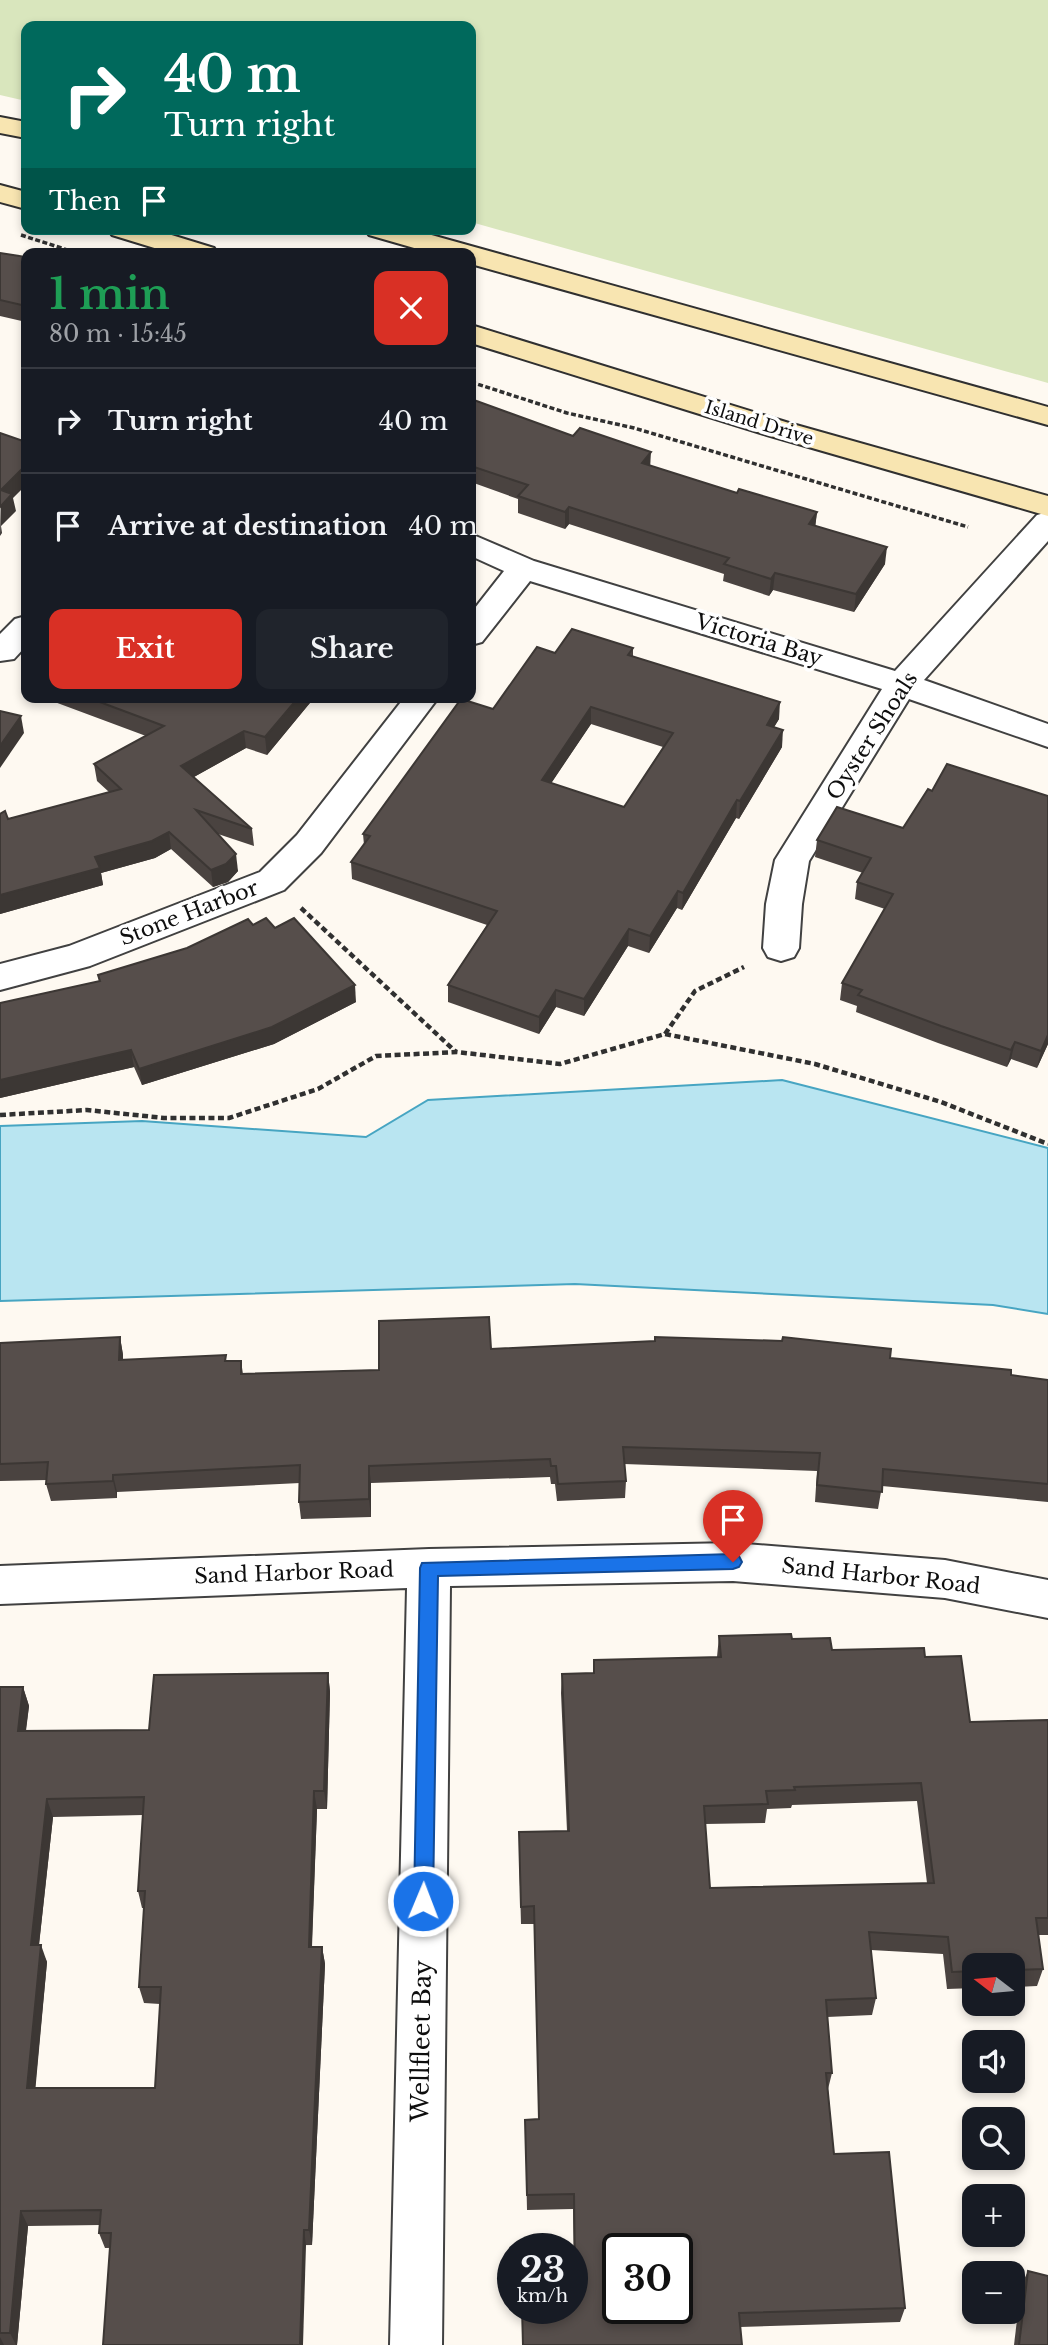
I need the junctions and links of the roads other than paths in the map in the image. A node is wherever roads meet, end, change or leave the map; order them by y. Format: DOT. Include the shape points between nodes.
graph roads {
  1 [pos="0,125"];
  2 [pos="21,129"];
  3 [pos="0,193"];
  4 [pos="21,199"];
  5 [pos="142,235"];
  6 [pos="400,235"];
  7 [pos="184,248"];
  8 [pos="447,248"];
  9 [pos="476,256"];
  10 [pos="476,336"];
  11 [pos="1048,416"];
  12 [pos="1048,506"];
  13 [pos="1048,522"];
  14 [pos="476,546"];
  15 [pos="523,568"];
  16 [pos="476,629"];
  17 [pos="21,632"];
  18 [pos="4,651"];
  19 [pos="902,684"];
  20 [pos="418,703"];
  21 [pos="1048,736"];
  22 [pos="781,948"];
  23 [pos="0,977"];
  24 [pos="429,1568"];
  25 [pos="0,1585"];
  26 [pos="1048,1599"];
  27 [pos="416,2345"];
  1 -- 2 [label="main road"];
  3 -- 4 [label="main road"];
  5 -- 7 [label="main road"];
  6 -- 8 [label="main road"];
  9 -- 11 [label="main road"];
  10 -- 12 [label="main road, Island Drive"];
  13 -- 19 [label="street, Oyster Shoals"];
  14 -- 15 [label="street, Victoria Bay"];
  15 -- 16 [label="street"];
  15 -- 19 [label="street, Victoria Bay"];
  17 -- 18 [label="street"];
  19 -- 21 [label="street, Victoria Bay"];
  19 -- 22 [label="street, Oyster Shoals" via="792,860"];
  20 -- 23 [label="street, Stone Harbor" via="309,844 272,881 76,957"];
  24 -- 25 [label="street, Sand Harbor Road"];
  24 -- 26 [label="street, Sand Harbor Road" via="733,1562 945,1579"];
  24 -- 27 [label="street, Wellfleet Bay"];
}
